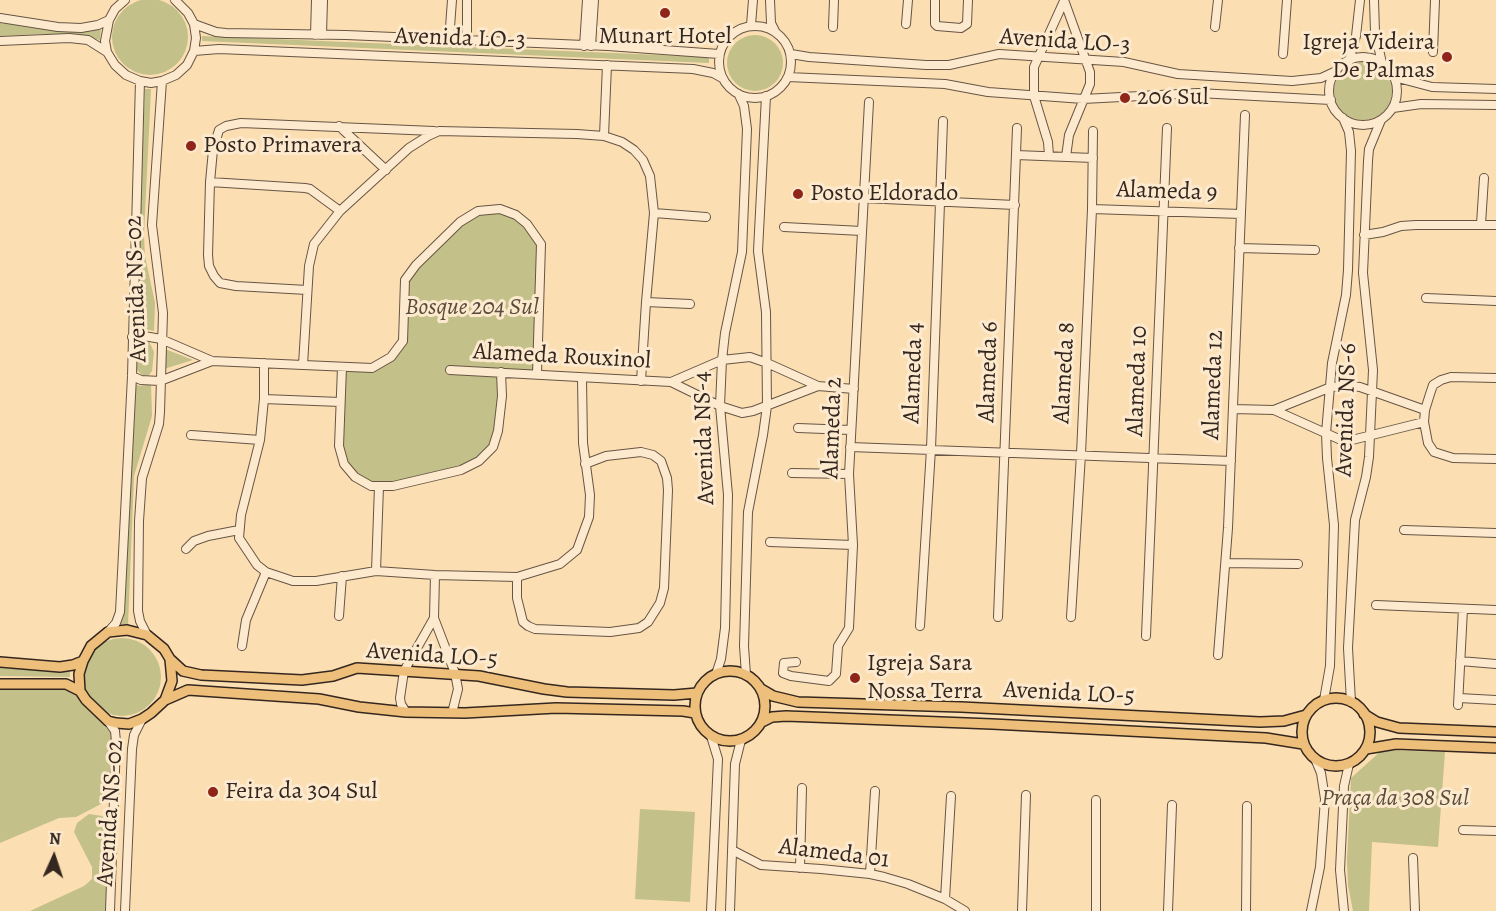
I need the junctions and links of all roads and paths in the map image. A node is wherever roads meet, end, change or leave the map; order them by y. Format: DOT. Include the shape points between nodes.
graph roads {
  1 [pos="125,0"];
  2 [pos="175,0"];
  3 [pos="316,0"];
  4 [pos="324,0"];
  5 [pos="452,0"];
  6 [pos="467,0"];
  7 [pos="587,0"];
  8 [pos="594,0"];
  9 [pos="753,0"];
  10 [pos="770,0"];
  11 [pos="834,0"];
  12 [pos="908,0"];
  13 [pos="935,0"];
  14 [pos="968,0"];
  15 [pos="1218,0"];
  16 [pos="1287,0"];
  17 [pos="1360,0"];
  18 [pos="1374,0"];
  19 [pos="1435,0"];
  20 [pos="1064,1"];
  21 [pos="0,18"];
  22 [pos="109,20"];
  23 [pos="194,24"];
  24 [pos="906,24"];
  25 [pos="751,26"];
  26 [pos="833,27"];
  27 [pos="1215,27"];
  28 [pos="775,31"];
  29 [pos="319,35"];
  30 [pos="0,40"];
  31 [pos="449,41"];
  32 [pos="467,41"];
  33 [pos="588,46"];
  34 [pos="194,51"];
  35 [pos="107,52"];
  36 [pos="1433,52"];
  37 [pos="719,54"];
  38 [pos="791,54"];
  39 [pos="1283,54"];
  40 [pos="1038,56"];
  41 [pos="1086,59"];
  42 [pos="1349,61"];
  43 [pos="1382,63"];
  44 [pos="607,65"];
  45 [pos="1336,71"];
  46 [pos="788,77"];
  47 [pos="1394,77"];
  48 [pos="722,78"];
  49 [pos="140,81"];
  50 [pos="162,81"];
  51 [pos="1496,89"];
  52 [pos="739,95"];
  53 [pos="766,96"];
  54 [pos="1034,96"];
  55 [pos="1083,99"];
  56 [pos="1330,100"];
  57 [pos="868,102"];
  58 [pos="1496,105"];
  59 [pos="1393,108"];
  60 [pos="1245,116"];
  61 [pos="1343,118"];
  62 [pos="1381,120"];
  63 [pos="943,121"];
  64 [pos="339,126"];
  65 [pos="1017,128"];
  66 [pos="1167,128"];
  67 [pos="439,131"];
  68 [pos="1094,131"];
  69 [pos="604,136"];
  70 [pos="1016,155"];
  71 [pos="1049,156"];
  72 [pos="1065,157"];
  73 [pos="1093,158"];
  74 [pos="386,170"];
  75 [pos="1484,178"];
  76 [pos="210,182"];
  77 [pos="863,198"];
  78 [pos="940,200"];
  79 [pos="1015,205"];
  80 [pos="1092,209"];
  81 [pos="340,211"];
  82 [pos="1164,211"];
  83 [pos="654,213"];
  84 [pos="1241,214"];
  85 [pos="706,217"];
  86 [pos="1481,224"];
  87 [pos="1496,225"];
  88 [pos="784,227"];
  89 [pos="862,231"];
  90 [pos="1364,236"];
  91 [pos="1239,248"];
  92 [pos="1315,250"];
  93 [pos="307,290"];
  94 [pos="1426,298"];
  95 [pos="646,302"];
  96 [pos="1496,302"];
  97 [pos="690,304"];
  98 [pos="132,337"];
  99 [pos="162,339"];
  100 [pos="722,360"];
  101 [pos="212,361"];
  102 [pos="264,363"];
  103 [pos="767,363"];
  104 [pos="303,365"];
  105 [pos="342,367"];
  106 [pos="450,370"];
  107 [pos="501,372"];
  108 [pos="537,374"];
  109 [pos="132,376"];
  110 [pos="1496,378"];
  111 [pos="582,379"];
  112 [pos="160,381"];
  113 [pos="641,381"];
  114 [pos="671,382"];
  115 [pos="818,386"];
  116 [pos="1331,387"];
  117 [pos="854,389"];
  118 [pos="1372,391"];
  119 [pos="264,399"];
  120 [pos="340,402"];
  121 [pos="720,406"];
  122 [pos="766,406"];
  123 [pos="1233,409"];
  124 [pos="1274,410"];
  125 [pos="1425,411"];
  126 [pos="1424,422"];
  127 [pos="798,428"];
  128 [pos="851,430"];
  129 [pos="1326,433"];
  130 [pos="191,435"];
  131 [pos="1370,435"];
  132 [pos="260,440"];
  133 [pos="850,447"];
  134 [pos="931,449"];
  135 [pos="1006,452"];
  136 [pos="1081,454"];
  137 [pos="1154,458"];
  138 [pos="1496,459"];
  139 [pos="1231,461"];
  140 [pos="585,464"];
  141 [pos="792,473"];
  142 [pos="849,474"];
  143 [pos="379,486"];
  144 [pos="239,530"];
  145 [pos="1404,530"];
  146 [pos="1496,533"];
  147 [pos="770,542"];
  148 [pos="853,545"];
  149 [pos="186,549"];
  150 [pos="1226,563"];
  151 [pos="1298,564"];
  152 [pos="376,571"];
  153 [pos="266,573"];
  154 [pos="435,575"];
  155 [pos="342,576"];
  156 [pos="517,577"];
  157 [pos="1376,605"];
  158 [pos="1463,609"];
  159 [pos="1496,610"];
  160 [pos="339,616"];
  161 [pos="998,617"];
  162 [pos="1071,617"];
  163 [pos="434,618"];
  164 [pos="920,626"];
  165 [pos="108,632"];
  166 [pos="147,634"];
  167 [pos="1146,636"];
  168 [pos="242,646"];
  169 [pos="1218,655"];
  170 [pos="170,659"];
  171 [pos="83,661"];
  172 [pos="0,662"];
  173 [pos="796,662"];
  174 [pos="1460,662"];
  175 [pos="1496,664"];
  176 [pos="404,671"];
  177 [pos="455,673"];
  178 [pos="716,674"];
  179 [pos="746,675"];
  180 [pos="0,684"];
  181 [pos="761,689"];
  182 [pos="80,691"];
  183 [pos="697,693"];
  184 [pos="165,700"];
  185 [pos="1324,700"];
  186 [pos="1496,700"];
  187 [pos="1351,702"];
  188 [pos="406,712"];
  189 [pos="452,713"];
  190 [pos="695,713"];
  191 [pos="1364,714"];
  192 [pos="1306,715"];
  193 [pos="142,719"];
  194 [pos="108,721"];
  195 [pos="762,722"];
  196 [pos="1496,732"];
  197 [pos="711,736"];
  198 [pos="741,740"];
  199 [pos="1303,744"];
  200 [pos="1496,748"];
  201 [pos="1366,749"];
  202 [pos="1316,760"];
  203 [pos="1349,764"];
  204 [pos="802,788"];
  205 [pos="875,791"];
  206 [pos="1026,795"];
  207 [pos="951,796"];
  208 [pos="1096,800"];
  209 [pos="1172,805"];
  210 [pos="1247,806"];
  211 [pos="1463,830"];
  212 [pos="1496,831"];
  213 [pos="732,850"];
  214 [pos="1413,858"];
  215 [pos="800,868"];
  216 [pos="870,874"];
  217 [pos="945,899"];
  218 [pos="110,911"];
  219 [pos="125,911"];
  220 [pos="711,911"];
  221 [pos="730,911"];
  222 [pos="965,911"];
  223 [pos="1022,911"];
  224 [pos="1095,911"];
  225 [pos="1168,911"];
  226 [pos="1246,911"];
  227 [pos="1311,911"];
  228 [pos="1344,911"];
  229 [pos="1415,911"];
  1 -- 22 [label="street"];
  2 -- 23 [label="street"];
  3 -- 29 [label="street"];
  4 -- 29 [label="street"];
  5 -- 31 [label="street"];
  6 -- 32 [label="street"];
  7 -- 33 [label="street"];
  8 -- 33 [label="street"];
  9 -- 25 [label="street"];
  10 -- 28 [label="street"];
  11 -- 26 [label="street"];
  12 -- 24 [label="street"];
  13 -- 14 [label="street" via="935,24 961,28 968,24"];
  15 -- 27 [label="street"];
  16 -- 39 [label="street"];
  17 -- 42 [label="street"];
  18 -- 43 [label="street" via="1375,32"];
  19 -- 36 [label="street"];
  20 -- 40 [label="street"];
  20 -- 41 [label="street"];
  21 -- 22 [label="street" via="81,28"];
  22 -- 35 [label="street"];
  23 -- 29 [label="street, Avenida LO-3" via="226,33"];
  23 -- 34 [label="street"];
  25 -- 28 [label="street"];
  25 -- 37 [label="street" via="729,35"];
  28 -- 38 [label="street"];
  29 -- 31 [label="street, Avenida LO-3"];
  30 -- 35 [label="street" via="88,40"];
  31 -- 32 [label="street, Avenida LO-3"];
  32 -- 33 [label="street, Avenida LO-3"];
  33 -- 37 [label="street, Avenida LO-3"];
  34 -- 44 [label="street, Avenida LO-3"];
  34 -- 50 [label="street" via="176,75"];
  35 -- 49 [label="street" via="126,75"];
  37 -- 48 [label="street"];
  38 -- 40 [label="street, Avenida LO-3" via="926,65 949,65 999,54"];
  38 -- 46 [label="street"];
  40 -- 41 [label="street, Avenida LO-3"];
  40 -- 54 [label="street"];
  41 -- 45 [label="street, Avenida LO-3" via="1124,62 1178,74 1292,81 1321,78"];
  41 -- 55 [label="street" via="1090,84"];
  42 -- 43 [label="street" via="1371,58"];
  42 -- 45 [label="street"];
  43 -- 47 [label="street"];
  44 -- 48 [label="street, Avenida LO-3" via="693,69"];
  44 -- 69 [label="street"];
  45 -- 56 [label="street" via="1331,80"];
  46 -- 53 [label="street"];
  46 -- 54 [label="street" via="945,84"];
  47 -- 51 [label="street" via="1432,87"];
  47 -- 59 [label="street" via="1397,92"];
  48 -- 52 [label="street"];
  49 -- 50 [label="street"];
  49 -- 98 [label="street, Avenida NS-02"];
  50 -- 99 [label="street, Avenida NS-02" via="152,225 163,313"];
  52 -- 53 [label="street"];
  52 -- 100 [label="street, Avenida NS-4" via="747,129 742,252"];
  53 -- 103 [label="street, Avenida NS-4" via="758,251 766,312"];
  54 -- 55 [label="street"];
  54 -- 71 [label="street"];
  55 -- 56 [label="street" via="1198,93"];
  55 -- 72 [label="street"];
  56 -- 61 [label="street"];
  57 -- 77 [label="street, Alameda 2"];
  58 -- 59 [label="street" via="1421,104"];
  59 -- 62 [label="street"];
  60 -- 84 [label="street, Alameda 12"];
  61 -- 62 [label="street" via="1368,125"];
  61 -- 116 [label="street, Avenida NS-6" via="1352,151 1348,270"];
  62 -- 90 [label="street, Avenida NS-6" via="1369,148"];
  63 -- 78 [label="street, Alameda 4"];
  64 -- 67 [label="street"];
  64 -- 74 [label="street"];
  64 -- 76 [label="street" via="226,126 219,130"];
  65 -- 70 [label="street, Alameda 6"];
  66 -- 82 [label="street, Alameda 10"];
  67 -- 69 [label="street"];
  67 -- 74 [label="street" via="409,148"];
  68 -- 73 [label="street, Alameda 8"];
  69 -- 83 [label="street" via="622,142 643,160 653,190"];
  70 -- 71 [label="street"];
  70 -- 79 [label="street, Alameda 6"];
  71 -- 72 [label="street"];
  72 -- 73 [label="street"];
  73 -- 80 [label="street, Alameda 8"];
  74 -- 81 [label="street"];
  75 -- 86 [label="street"];
  76 -- 81 [label="street" via="305,188"];
  76 -- 93 [label="street" via="209,266 220,283"];
  77 -- 78 [label="street"];
  77 -- 89 [label="street, Alameda 2"];
  78 -- 79 [label="street"];
  78 -- 134 [label="street, Alameda 4"];
  79 -- 135 [label="street, Alameda 6"];
  80 -- 82 [label="street, Alameda 9"];
  80 -- 136 [label="street, Alameda 8"];
  81 -- 93 [label="street" via="314,244"];
  82 -- 84 [label="street, Alameda 9"];
  82 -- 137 [label="street, Alameda 10"];
  83 -- 85 [label="street"];
  83 -- 95 [label="street"];
  84 -- 91 [label="street, Alameda 12"];
  86 -- 87 [label="street"];
  86 -- 90 [label="street" via="1408,225"];
  88 -- 89 [label="street"];
  89 -- 117 [label="street, Alameda 2"];
  90 -- 118 [label="street, Avenida NS-6"];
  91 -- 92 [label="street"];
  91 -- 123 [label="street, Alameda 12"];
  93 -- 104 [label="street"];
  94 -- 96 [label="street"];
  95 -- 97 [label="street"];
  95 -- 113 [label="street"];
  98 -- 99 [label="street"];
  98 -- 109 [label="street, Avenida NS-02"];
  99 -- 101 [label="street"];
  99 -- 112 [label="street, Avenida NS-02"];
  100 -- 103 [label="street" via="750,357"];
  100 -- 114 [label="street"];
  100 -- 121 [label="street, Avenida NS-4"];
  101 -- 102 [label="street"];
  101 -- 112 [label="street"];
  102 -- 104 [label="street"];
  102 -- 119 [label="street"];
  103 -- 115 [label="street"];
  103 -- 122 [label="street, Avenida NS-4"];
  104 -- 105 [label="street"];
  105 -- 108 [label="street" via="372,368 391,357 403,341 405,280 416,265 460,222 478,211 500,209 516,214 528,224 541,244"];
  105 -- 120 [label="street"];
  106 -- 107 [label="street, Alameda Rouxinol"];
  107 -- 108 [label="street, Alameda Rouxinol"];
  107 -- 143 [label="street" via="498,431 493,447 479,461 460,470"];
  108 -- 111 [label="street, Alameda Rouxinol"];
  109 -- 112 [label="street"];
  109 -- 165 [label="street, Avenida NS-02" via="120,612"];
  110 -- 125 [label="street" via="1441,380 1433,385"];
  111 -- 113 [label="street, Alameda Rouxinol"];
  111 -- 140 [label="street"];
  112 -- 166 [label="street, Avenida NS-02" via="159,424 142,478 139,521 138,611"];
  113 -- 114 [label="street, Alameda Rouxinol"];
  114 -- 121 [label="street"];
  115 -- 117 [label="street"];
  115 -- 122 [label="street"];
  116 -- 118 [label="street"];
  116 -- 124 [label="street"];
  116 -- 129 [label="street, Avenida NS-6"];
  117 -- 128 [label="street, Alameda 2"];
  118 -- 125 [label="street"];
  118 -- 131 [label="street, Avenida NS-6"];
  119 -- 120 [label="street"];
  119 -- 132 [label="street"];
  120 -- 143 [label="street" via="339,446 344,464 355,477"];
  121 -- 122 [label="street" via="742,413"];
  121 -- 178 [label="street, Avenida NS-4" via="728,513 724,637"];
  122 -- 179 [label="street, Avenida NS-4" via="748,513"];
  123 -- 124 [label="street"];
  123 -- 139 [label="street, Alameda 12"];
  124 -- 129 [label="street"];
  125 -- 126 [label="street"];
  126 -- 131 [label="street"];
  126 -- 138 [label="street" via="1434,452 1453,458"];
  127 -- 128 [label="street"];
  128 -- 133 [label="street, Alameda 2"];
  129 -- 131 [label="street" via="1348,441"];
  129 -- 185 [label="street, Avenida NS-6" via="1334,525 1330,666"];
  130 -- 132 [label="street"];
  131 -- 187 [label="street, Avenida NS-6" via="1366,477 1355,520 1348,648"];
  132 -- 144 [label="street"];
  133 -- 134 [label="street"];
  133 -- 142 [label="street, Alameda 2"];
  134 -- 135 [label="street"];
  134 -- 164 [label="street, Alameda 4"];
  135 -- 136 [label="street"];
  135 -- 161 [label="street, Alameda 6"];
  136 -- 137 [label="street"];
  136 -- 162 [label="street, Alameda 8"];
  137 -- 139 [label="street"];
  137 -- 167 [label="street, Alameda 10"];
  139 -- 150 [label="street, Alameda 12"];
  140 -- 156 [label="street" via="589,517 576,550 560,564"];
  140 -- 156 [label="street" via="606,456 641,452 661,461 668,490 660,603 648,622 639,628 610,632 535,629 523,622"];
  141 -- 142 [label="street"];
  142 -- 148 [label="street, Alameda 2"];
  143 -- 152 [label="street"];
  144 -- 149 [label="street" via="194,541"];
  144 -- 153 [label="street" via="239,538"];
  145 -- 146 [label="street"];
  147 -- 148 [label="street"];
  148 -- 173 [label="street, Alameda 2" via="849,628 838,646 836,674 829,681 783,673 784,663"];
  150 -- 151 [label="street"];
  150 -- 169 [label="street, Alameda 12"];
  152 -- 154 [label="street"];
  152 -- 155 [label="street"];
  153 -- 155 [label="street" via="292,581"];
  153 -- 168 [label="street" via="246,620"];
  154 -- 156 [label="street"];
  154 -- 163 [label="street"];
  155 -- 160 [label="street"];
  157 -- 158 [label="street"];
  158 -- 159 [label="street"];
  158 -- 174 [label="street"];
  163 -- 176 [label="street"];
  163 -- 177 [label="street"];
  165 -- 166 [label="main road"];
  165 -- 171 [label="main road" via="91,646"];
  166 -- 170 [label="main road"];
  170 -- 176 [label="main road, Avenida LO-5" via="183,671 201,675 302,680 357,669"];
  170 -- 184 [label="main road" via="172,681"];
  171 -- 172 [label="main road" via="60,667"];
  171 -- 182 [label="main road"];
  174 -- 175 [label="street"];
  174 -- 186 [label="street" via="1459,701"];
  176 -- 177 [label="main road, Avenida LO-5"];
  176 -- 188 [label="street" via="400,698"];
  177 -- 183 [label="main road, Avenida LO-5" via="567,692"];
  177 -- 189 [label="street" via="458,689"];
  178 -- 179 [label="main road" via="731,671"];
  178 -- 183 [label="main road"];
  179 -- 181 [label="main road"];
  180 -- 182 [label="main road" via="66,684"];
  181 -- 192 [label="main road, Avenida LO-5" via="798,702 1260,722"];
  181 -- 195 [label="main road" via="765,700"];
  182 -- 194 [label="main road"];
  183 -- 190 [label="main road"];
  184 -- 188 [label="main road, Avenida LO-5" via="182,691 195,691 319,699"];
  184 -- 193 [label="main road"];
  185 -- 187 [label="main road"];
  185 -- 192 [label="main road"];
  187 -- 191 [label="main road"];
  188 -- 189 [label="main road, Avenida LO-5"];
  189 -- 190 [label="main road, Avenida LO-5" via="556,708"];
  190 -- 197 [label="main road"];
  191 -- 196 [label="main road" via="1399,728"];
  191 -- 201 [label="main road" via="1370,737"];
  192 -- 199 [label="main road" via="1302,724"];
  193 -- 194 [label="main road" via="129,724"];
  193 -- 219 [label="street, Avenida NS-02" via="132,749"];
  194 -- 218 [label="street, Avenida NS-02" via="116,742"];
  195 -- 198 [label="main road"];
  195 -- 199 [label="main road, Avenida LO-5" via="786,716 992,724 1266,738"];
  197 -- 198 [label="main road"];
  197 -- 220 [label="street" via="718,759"];
  198 -- 213 [label="street" via="735,765"];
  199 -- 202 [label="main road"];
  200 -- 201 [label="main road" via="1396,744"];
  201 -- 203 [label="main road"];
  202 -- 203 [label="main road" via="1326,765"];
  202 -- 227 [label="street" via="1325,799 1320,867"];
  203 -- 228 [label="street" via="1344,786 1340,870"];
  204 -- 215 [label="street"];
  205 -- 216 [label="street"];
  206 -- 223 [label="street"];
  207 -- 217 [label="street"];
  208 -- 224 [label="street"];
  209 -- 225 [label="street"];
  210 -- 226 [label="street"];
  211 -- 212 [label="street"];
  213 -- 215 [label="street, Alameda 01" via="761,865"];
  213 -- 221 [label="street"];
  214 -- 229 [label="street"];
  215 -- 216 [label="street, Alameda 01"];
  216 -- 217 [label="street, Alameda 01"];
  217 -- 222 [label="street, Alameda 01"];
}
